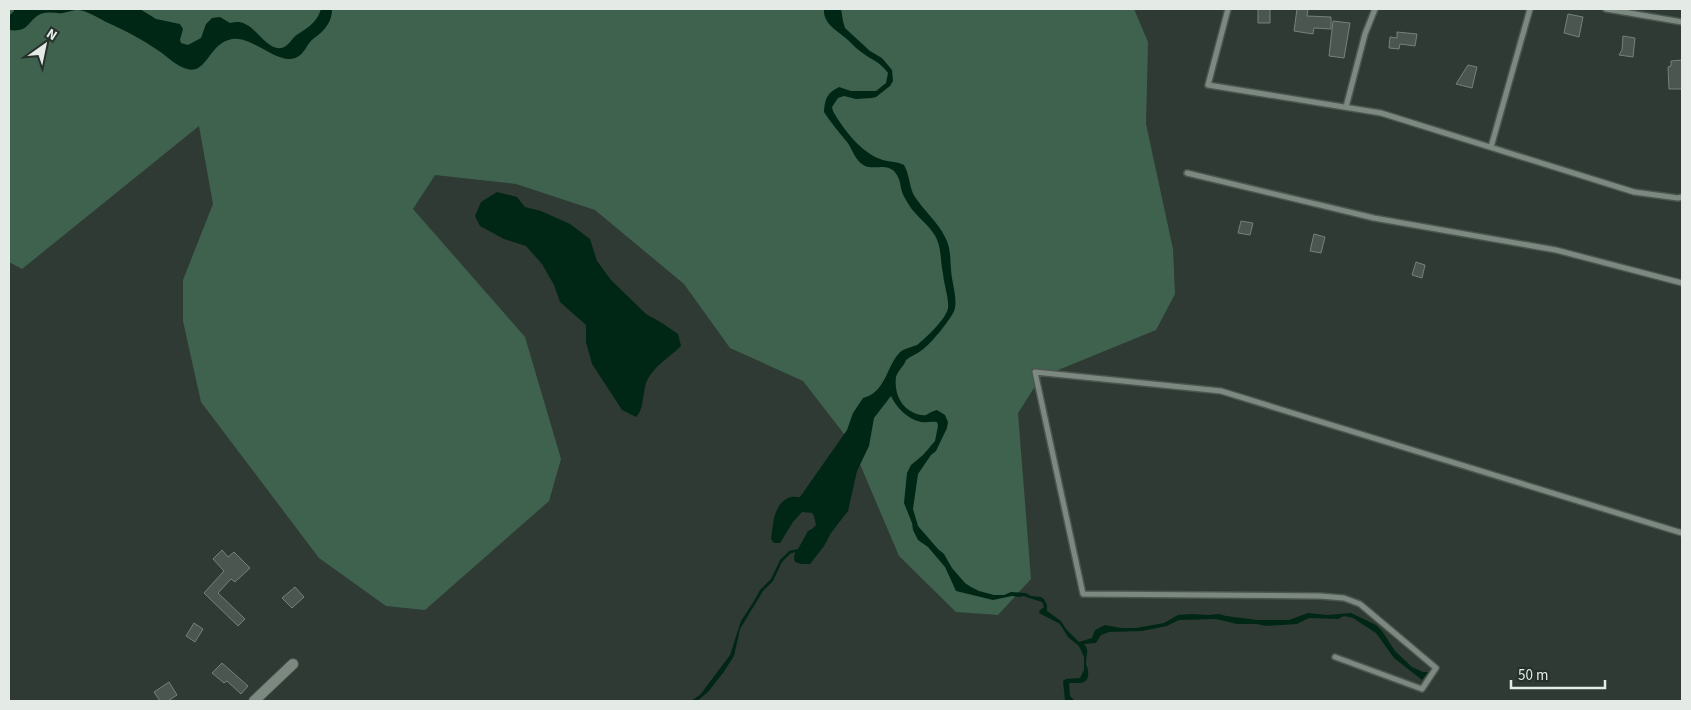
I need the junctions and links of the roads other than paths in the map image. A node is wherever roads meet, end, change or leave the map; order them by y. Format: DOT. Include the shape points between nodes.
graph roads {
  1 [pos="1228,9"];
  2 [pos="1375,9"];
  3 [pos="1530,9"];
  4 [pos="1606,9"];
  5 [pos="1682,22"];
  6 [pos="1346,107"];
  7 [pos="1491,147"];
  8 [pos="1187,173"];
  9 [pos="1682,197"];
  10 [pos="1682,283"];
  11 [pos="1682,533"];
  12 [pos="1335,657"];
  13 [pos="293,664"];
  14 [pos="254,701"];
  1 -- 6 [label="lane" via="1208,85"];
  2 -- 6 [label="lane"];
  3 -- 7 [label="lane"];
  4 -- 5 [label="lane"];
  6 -- 7 [label="lane" via="1381,113"];
  7 -- 9 [label="lane" via="1634,192"];
  8 -- 10 [label="lane" via="1374,218 1556,250"];
  11 -- 12 [label="lane" via="1221,391 1035,372 1083,594 1344,598 1360,604 1436,668 1422,690"];
  13 -- 14 [label="street"];
}
